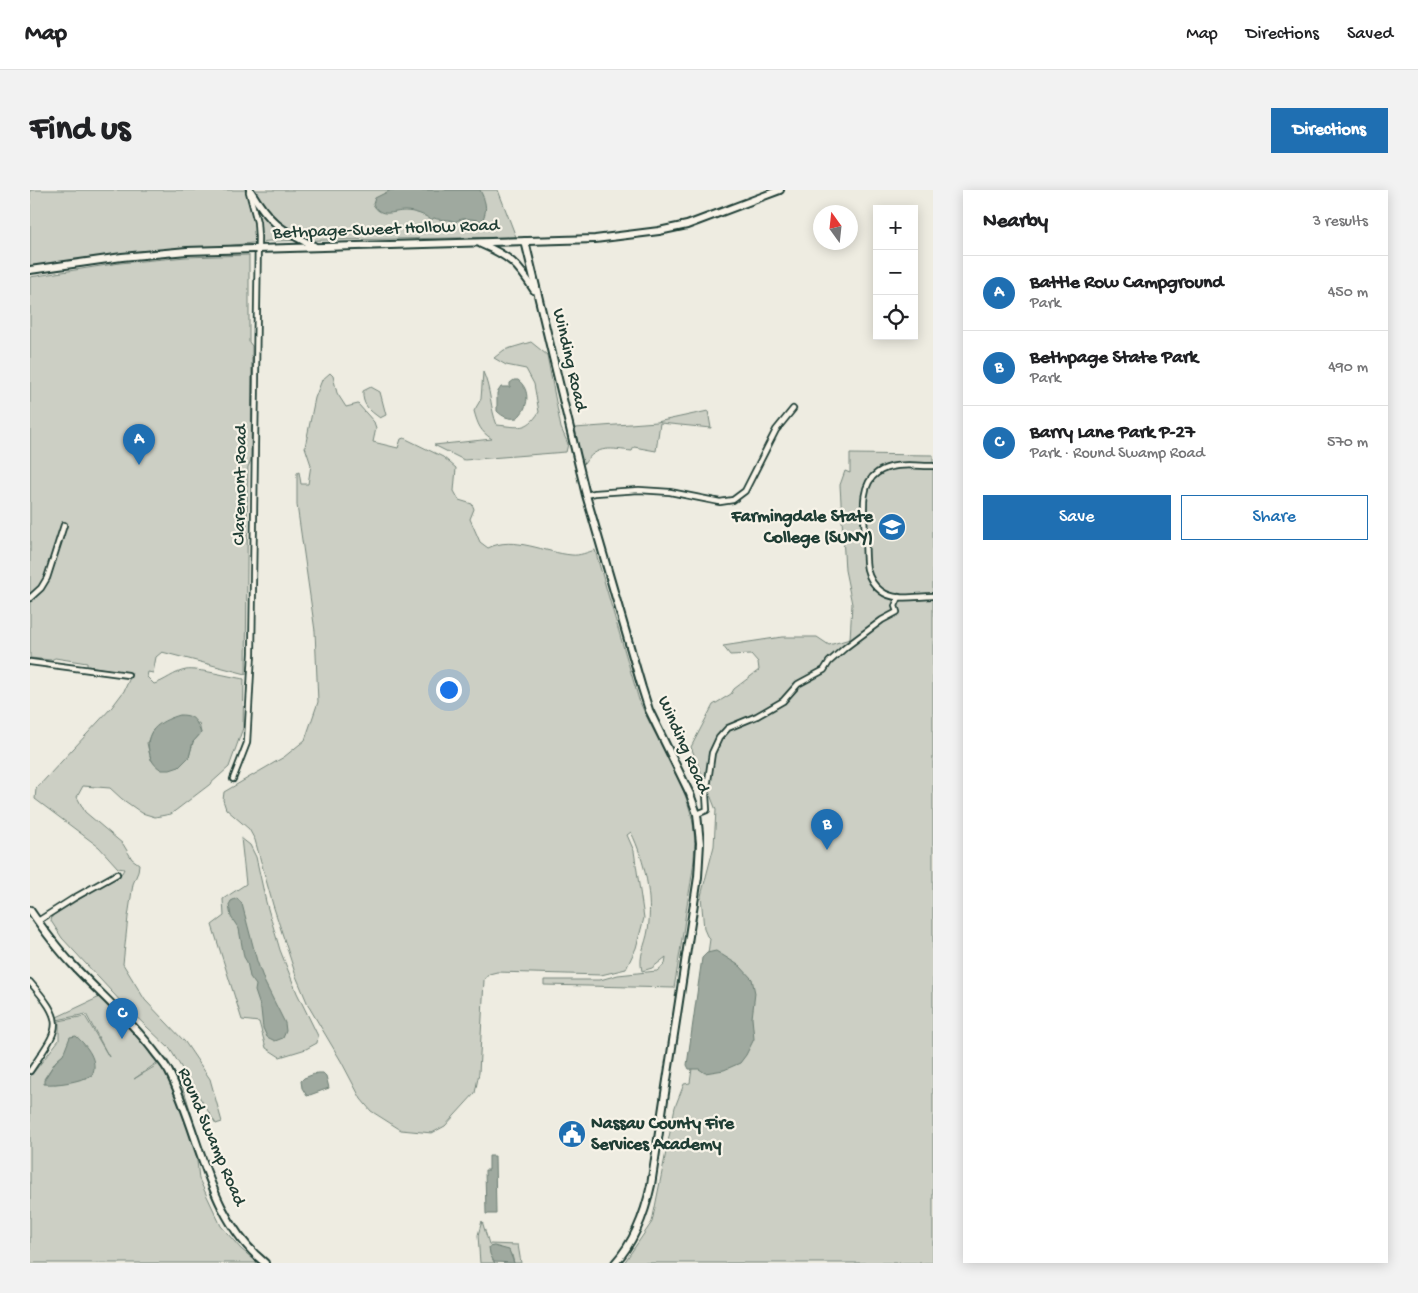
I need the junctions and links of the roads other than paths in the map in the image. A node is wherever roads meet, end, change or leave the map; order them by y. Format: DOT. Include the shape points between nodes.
graph roads {
  1 [pos="249,190"];
  2 [pos="780,190"];
  3 [pos="525,241"];
  4 [pos="478,242"];
  5 [pos="315,246"];
  6 [pos="257,248"];
  7 [pos="30,270"];
  8 [pos="538,296"];
  9 [pos="793,410"];
  10 [pos="933,466"];
  11 [pos="586,495"];
  12 [pos="64,525"];
  13 [pos="933,596"];
  14 [pos="899,597"];
  15 [pos="30,598"];
  16 [pos="30,662"];
  17 [pos="128,675"];
  18 [pos="233,779"];
  19 [pos="697,814"];
  20 [pos="117,874"];
  21 [pos="30,910"];
  22 [pos="38,921"];
  23 [pos="30,982"];
  24 [pos="30,1071"];
  25 [pos="265,1263"];
  26 [pos="615,1263"];
  1 -- 5 [label="main road" via="274,223"];
  1 -- 6 [label="street, Claremont Road" via="257,222"];
  2 -- 3 [label="main road, Bethpage-Sweet Hollow Road" via="672,229 595,239"];
  3 -- 4 [label="main road, Bethpage-Sweet Hollow Road"];
  3 -- 8 [label="main road, Winding Road"];
  4 -- 5 [label="main road, Bethpage-Sweet Hollow Road"];
  4 -- 8 [label="main road" via="503,254 518,266"];
  5 -- 6 [label="main road, Bethpage-Sweet Hollow Road"];
  6 -- 7 [label="main road, Bethpage-Sweet Hollow Road" via="149,254"];
  6 -- 18 [label="street, Claremont Road" via="252,653 247,743"];
  8 -- 11 [label="main road, Winding Road"];
  9 -- 11 [label="street" via="776,430 745,491 733,500 720,502 670,492 639,490"];
  10 -- 14 [label="street" via="882,469 870,479 865,495 867,569 875,586 890,596"];
  11 -- 19 [label="main road, Winding Road" via="649,710"];
  12 -- 15 [label="street" via="47,578"];
  13 -- 14 [label="street"];
  14 -- 19 [label="street" via="895,606 897,612 846,646 824,670 798,684 783,701 728,728 712,753 707,810"];
  16 -- 17 [label="street"];
  19 -- 26 [label="main road, Winding Road" via="700,842 698,877 651,1185 640,1224"];
  20 -- 22 [label="street"];
  21 -- 22 [label="main road, Round Swamp Road"];
  22 -- 25 [label="main road, Round Swamp Road" via="72,964 141,1034 168,1070 222,1208 251,1251"];
  23 -- 24 [label="street" via="52,1010 55,1027"];
}
